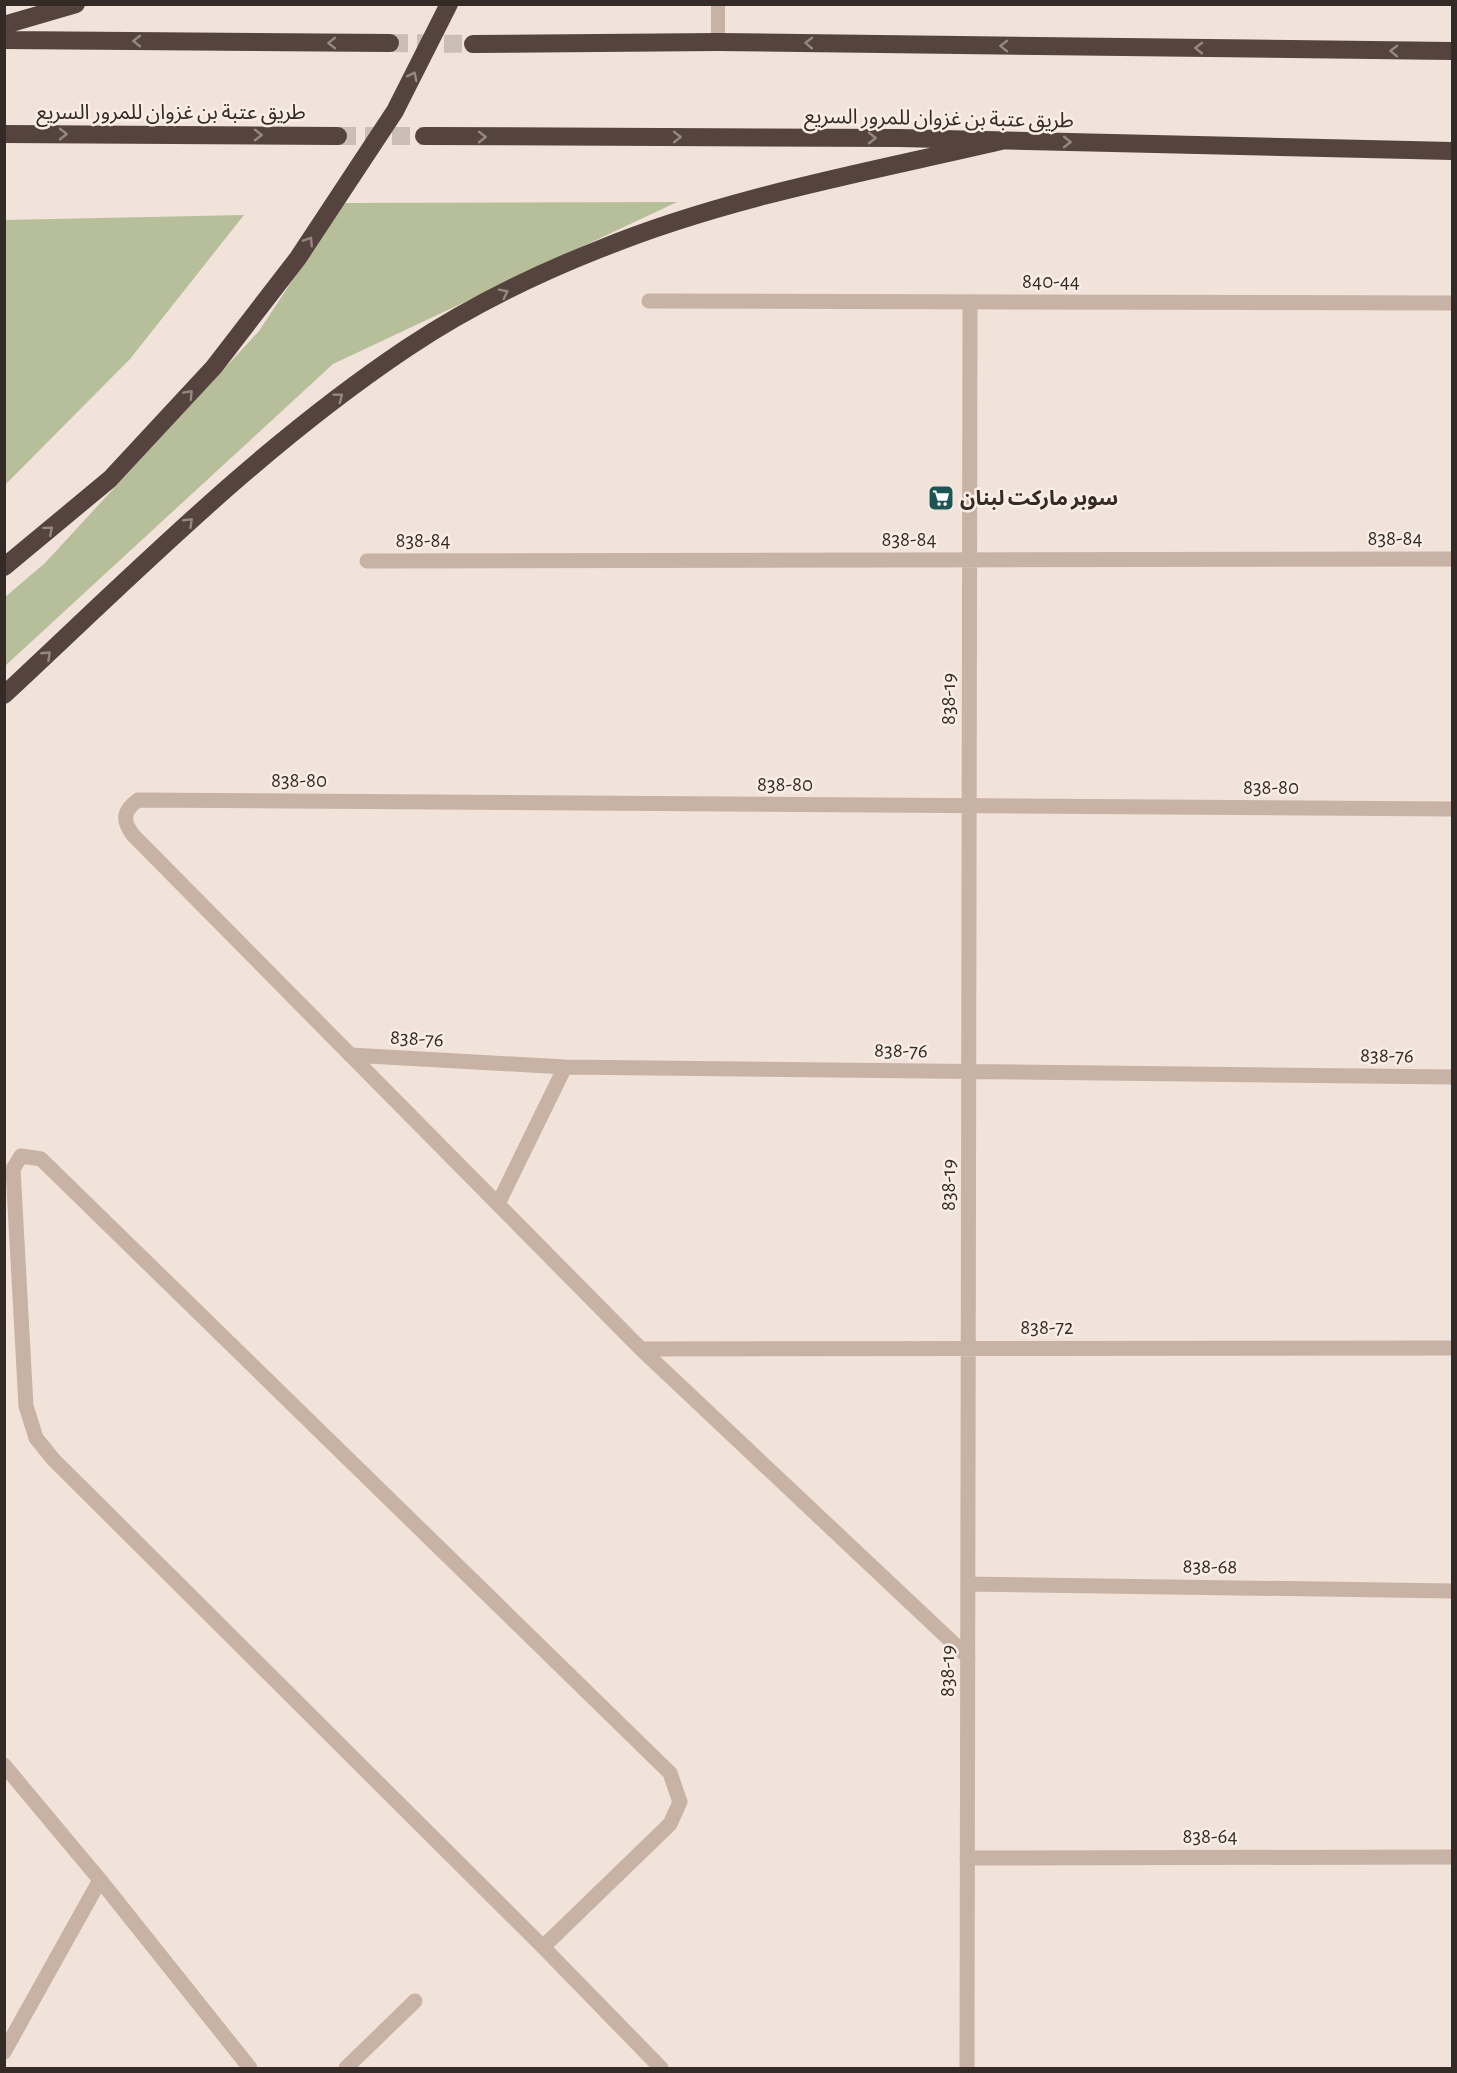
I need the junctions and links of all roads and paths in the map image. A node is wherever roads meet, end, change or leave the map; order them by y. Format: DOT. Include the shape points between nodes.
graph roads {
  1 [pos="76,4"];
  2 [pos="449,4"];
  3 [pos="718,4"];
  4 [pos="4,25"];
  5 [pos="4,40"];
  6 [pos="718,42"];
  7 [pos="390,43"];
  8 [pos="473,44"];
  9 [pos="1452,51"];
  10 [pos="4,134"];
  11 [pos="338,136"];
  12 [pos="424,136"];
  13 [pos="1001,141"];
  14 [pos="1452,151"];
  15 [pos="649,301"];
  16 [pos="970,302"];
  17 [pos="1452,303"];
  18 [pos="1452,559"];
  19 [pos="969,560"];
  20 [pos="367,561"];
  21 [pos="4,567"];
  22 [pos="4,695"];
  23 [pos="969,806"];
  24 [pos="1452,809"];
  25 [pos="350,1055"];
  26 [pos="565,1068"];
  27 [pos="969,1072"];
  28 [pos="1452,1077"];
  29 [pos="498,1204"];
  30 [pos="969,1348"];
  31 [pos="1452,1348"];
  32 [pos="642,1349"];
  33 [pos="968,1584"];
  34 [pos="1452,1590"];
  35 [pos="968,1657"];
  36 [pos="4,1765"];
  37 [pos="1452,1857"];
  38 [pos="967,1858"];
  39 [pos="100,1881"];
  40 [pos="543,1947"];
  41 [pos="415,2001"];
  42 [pos="4,2052"];
  43 [pos="250,2068"];
  44 [pos="346,2068"];
  45 [pos="660,2068"];
  46 [pos="967,2068"];
  1 -- 4 [label="highway"];
  21 -- 2 [label="highway, one-way, bridge" via="110,479 214,367 298,258 395,111"];
  3 -- 6 [label="lane"];
  7 -- 5 [label="highway, one-way"];
  6 -- 8 [label="highway"];
  9 -- 6 [label="highway, one-way"];
  10 -- 11 [label="highway, طريق عتبة بن غزوان للمرور السريع, one-way"];
  12 -- 13 [label="highway, طريق عتبة بن غزوان للمرور السريع, one-way"];
  13 -- 14 [label="highway, طريق عتبة بن غزوان للمرور السريع, one-way"];
  22 -- 13 [label="highway, one-way" via="273,448 409,346 478,306 591,252 665,225"];
  15 -- 16 [label="street, 840-44"];
  16 -- 17 [label="street, 840-44"];
  16 -- 19 [label="street, 838-19"];
  18 -- 19 [label="street, 838-84"];
  19 -- 20 [label="street, 838-84"];
  19 -- 23 [label="street, 838-19"];
  23 -- 24 [label="street, 838-80"];
  23 -- 25 [label="street, 838-80" via="138,800 130,806 125,815 133,835"];
  23 -- 27 [label="street, 838-19"];
  25 -- 26 [label="street, 838-76"];
  25 -- 29 [label="street"];
  26 -- 27 [label="street, 838-76"];
  26 -- 29 [label="street"];
  27 -- 28 [label="street, 838-76"];
  27 -- 30 [label="street, 838-19"];
  29 -- 32 [label="street"];
  30 -- 31 [label="street, 838-72"];
  30 -- 32 [label="street, 838-72"];
  30 -- 33 [label="street, 838-19"];
  32 -- 35 [label="street"];
  33 -- 34 [label="street, 838-68"];
  33 -- 35 [label="street, 838-19"];
  35 -- 38 [label="street, 838-19"];
  36 -- 39 [label="street"];
  37 -- 38 [label="street, 838-64"];
  38 -- 46 [label="street, 838-19"];
  39 -- 42 [label="street"];
  39 -- 43 [label="street"];
  40 -- 40 [label="street" via="53,1460 36,1438 26,1406 13,1169 21,1156 41,1160 670,1773 680,1802 670,1824"];
  40 -- 45 [label="street"];
  41 -- 44 [label="street"];
}
